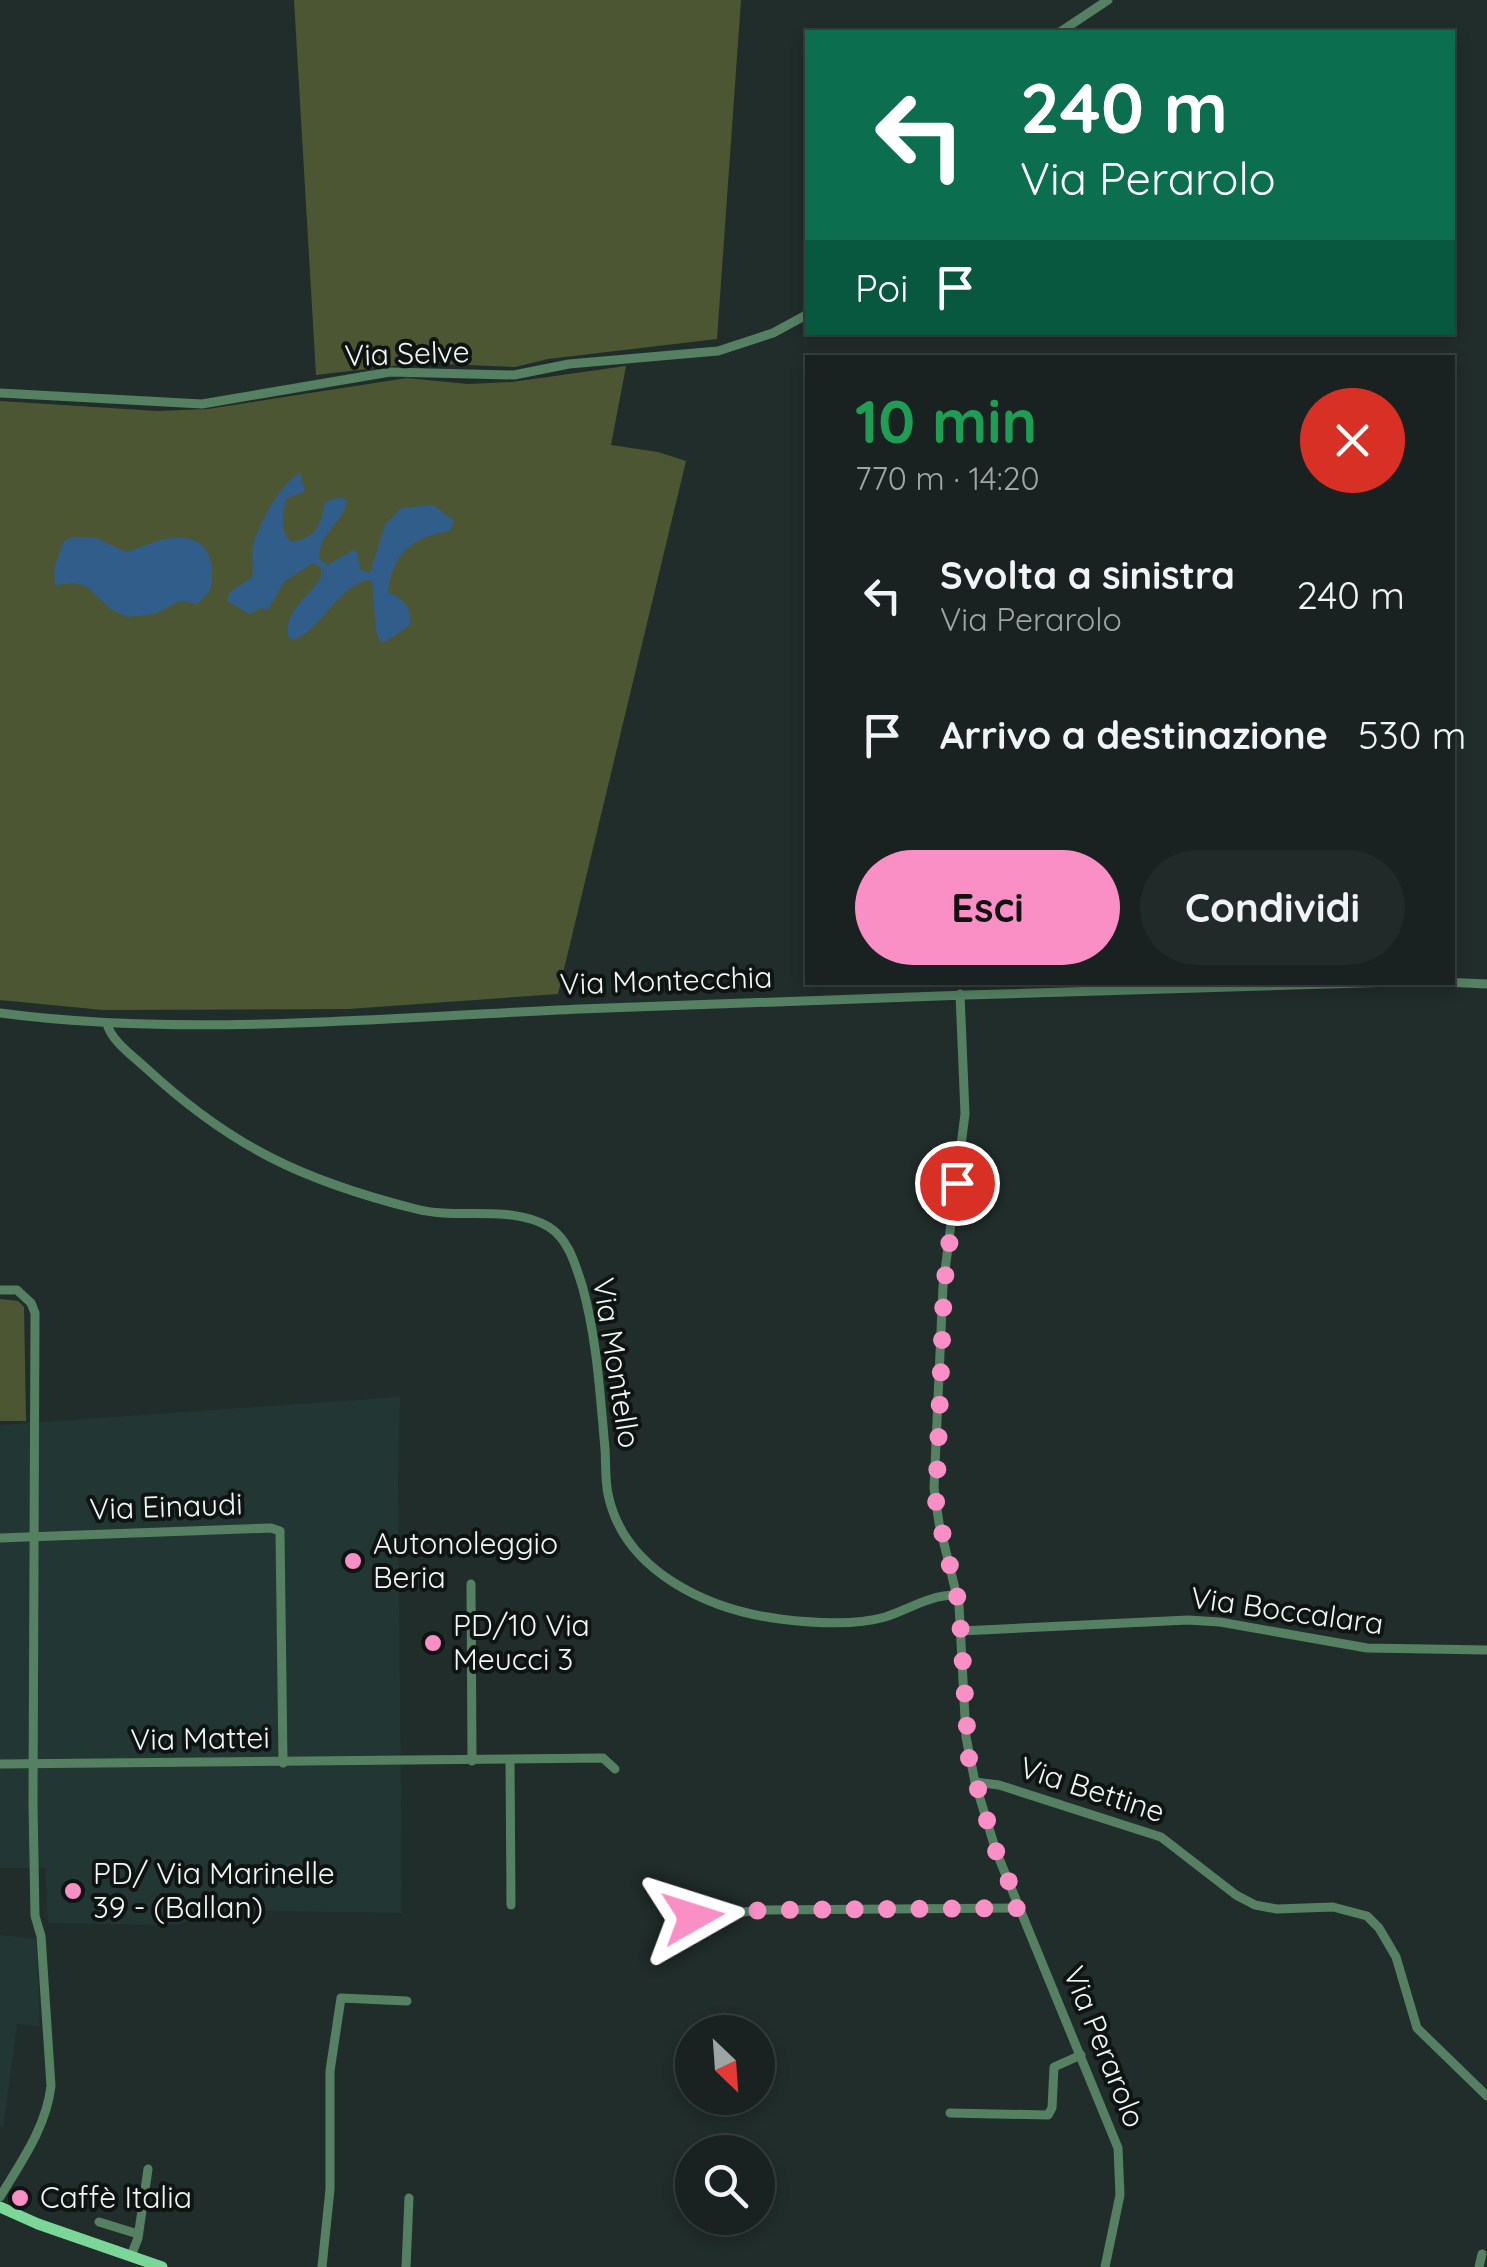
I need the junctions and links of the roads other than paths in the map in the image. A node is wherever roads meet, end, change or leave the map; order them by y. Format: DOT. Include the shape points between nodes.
graph roads {
  1 [pos="1108,0"];
  2 [pos="1063,30"];
  3 [pos="805,316"];
  4 [pos="0,393"];
  5 [pos="1455,983"];
  6 [pos="1487,984"];
  7 [pos="1286,985"];
  8 [pos="960,994"];
  9 [pos="0,1013"];
  10 [pos="106,1023"];
  11 [pos="0,1290"];
  12 [pos="34,1536"];
  13 [pos="0,1538"];
  14 [pos="471,1584"];
  15 [pos="956,1594"];
  16 [pos="962,1631"];
  17 [pos="1487,1650"];
  18 [pos="510,1760"];
  19 [pos="472,1761"];
  20 [pos="0,1764"];
  21 [pos="284,1764"];
  22 [pos="34,1766"];
  23 [pos="615,1769"];
  24 [pos="975,1782"];
  25 [pos="510,1905"];
  26 [pos="1020,1908"];
  27 [pos="693,1917"];
  28 [pos="408,2002"];
  29 [pos="1081,2055"];
  30 [pos="1487,2096"];
  31 [pos="950,2113"];
  32 [pos="148,2169"];
  33 [pos="0,2197"];
  34 [pos="409,2198"];
  35 [pos="0,2206"];
  36 [pos="98,2222"];
  37 [pos="138,2234"];
  38 [pos="1482,2254"];
  39 [pos="131,2256"];
  40 [pos="162,2267"];
  41 [pos="322,2267"];
  42 [pos="406,2267"];
  43 [pos="1105,2267"];
  44 [pos="1479,2267"];
  1 -- 2 [label="street"];
  3 -- 4 [label="street, Via Selve" via="718,351 514,375 390,372 202,404"];
  5 -- 6 [label="street"];
  7 -- 8 [label="street, Via Montecchia"];
  8 -- 10 [label="street, Via Montecchia" via="376,1020"];
  8 -- 15 [label="street, Via Perarolo" via="966,1114 944,1286 934,1488"];
  9 -- 10 [label="street, Via Montecchia"];
  10 -- 15 [label="street, Via Montello" via="191,1107 299,1174 445,1215 534,1220 560,1236 578,1272 592,1327 608,1494 639,1555 664,1579 758,1616 804,1622 875,1619"];
  11 -- 12 [label="street" via="16,1290 35,1313"];
  12 -- 13 [label="street, Via Einaudi"];
  12 -- 21 [label="street, Via Einaudi" via="280,1531"];
  12 -- 22 [label="street"];
  14 -- 19 [label="street"];
  15 -- 16 [label="street, Via Perarolo"];
  16 -- 17 [label="street, Via Boccalara" via="1188,1620 1367,1648"];
  16 -- 24 [label="street, Via Perarolo" via="966,1736"];
  18 -- 19 [label="street, Via Mattei"];
  18 -- 23 [label="street, Via Mattei" via="603,1758"];
  18 -- 25 [label="street"];
  19 -- 21 [label="street, Via Mattei"];
  20 -- 22 [label="street, Via Mattei"];
  21 -- 22 [label="street, Via Mattei"];
  22 -- 33 [label="street" via="35,1916 51,2086 38,2134"];
  24 -- 26 [label="street, Via Perarolo"];
  24 -- 30 [label="street, Via Bettine" via="1161,1836 1255,1905 1343,1908 1367,1916 1396,1957 1417,2028"];
  26 -- 27 [label="street" via="763,1910"];
  26 -- 29 [label="street, Via Perarolo"];
  28 -- 41 [label="street" via="341,1998 330,2071"];
  29 -- 31 [label="street" via="1054,2067 1048,2116"];
  29 -- 43 [label="street, Via Perarolo" via="1118,2148 1120,2194"];
  32 -- 37 [label="street"];
  34 -- 42 [label="street"];
  35 -- 39 [label="main road"];
  36 -- 37 [label="street"];
  37 -- 39 [label="street"];
  38 -- 44 [label="street"];
  39 -- 40 [label="main road"];
}
